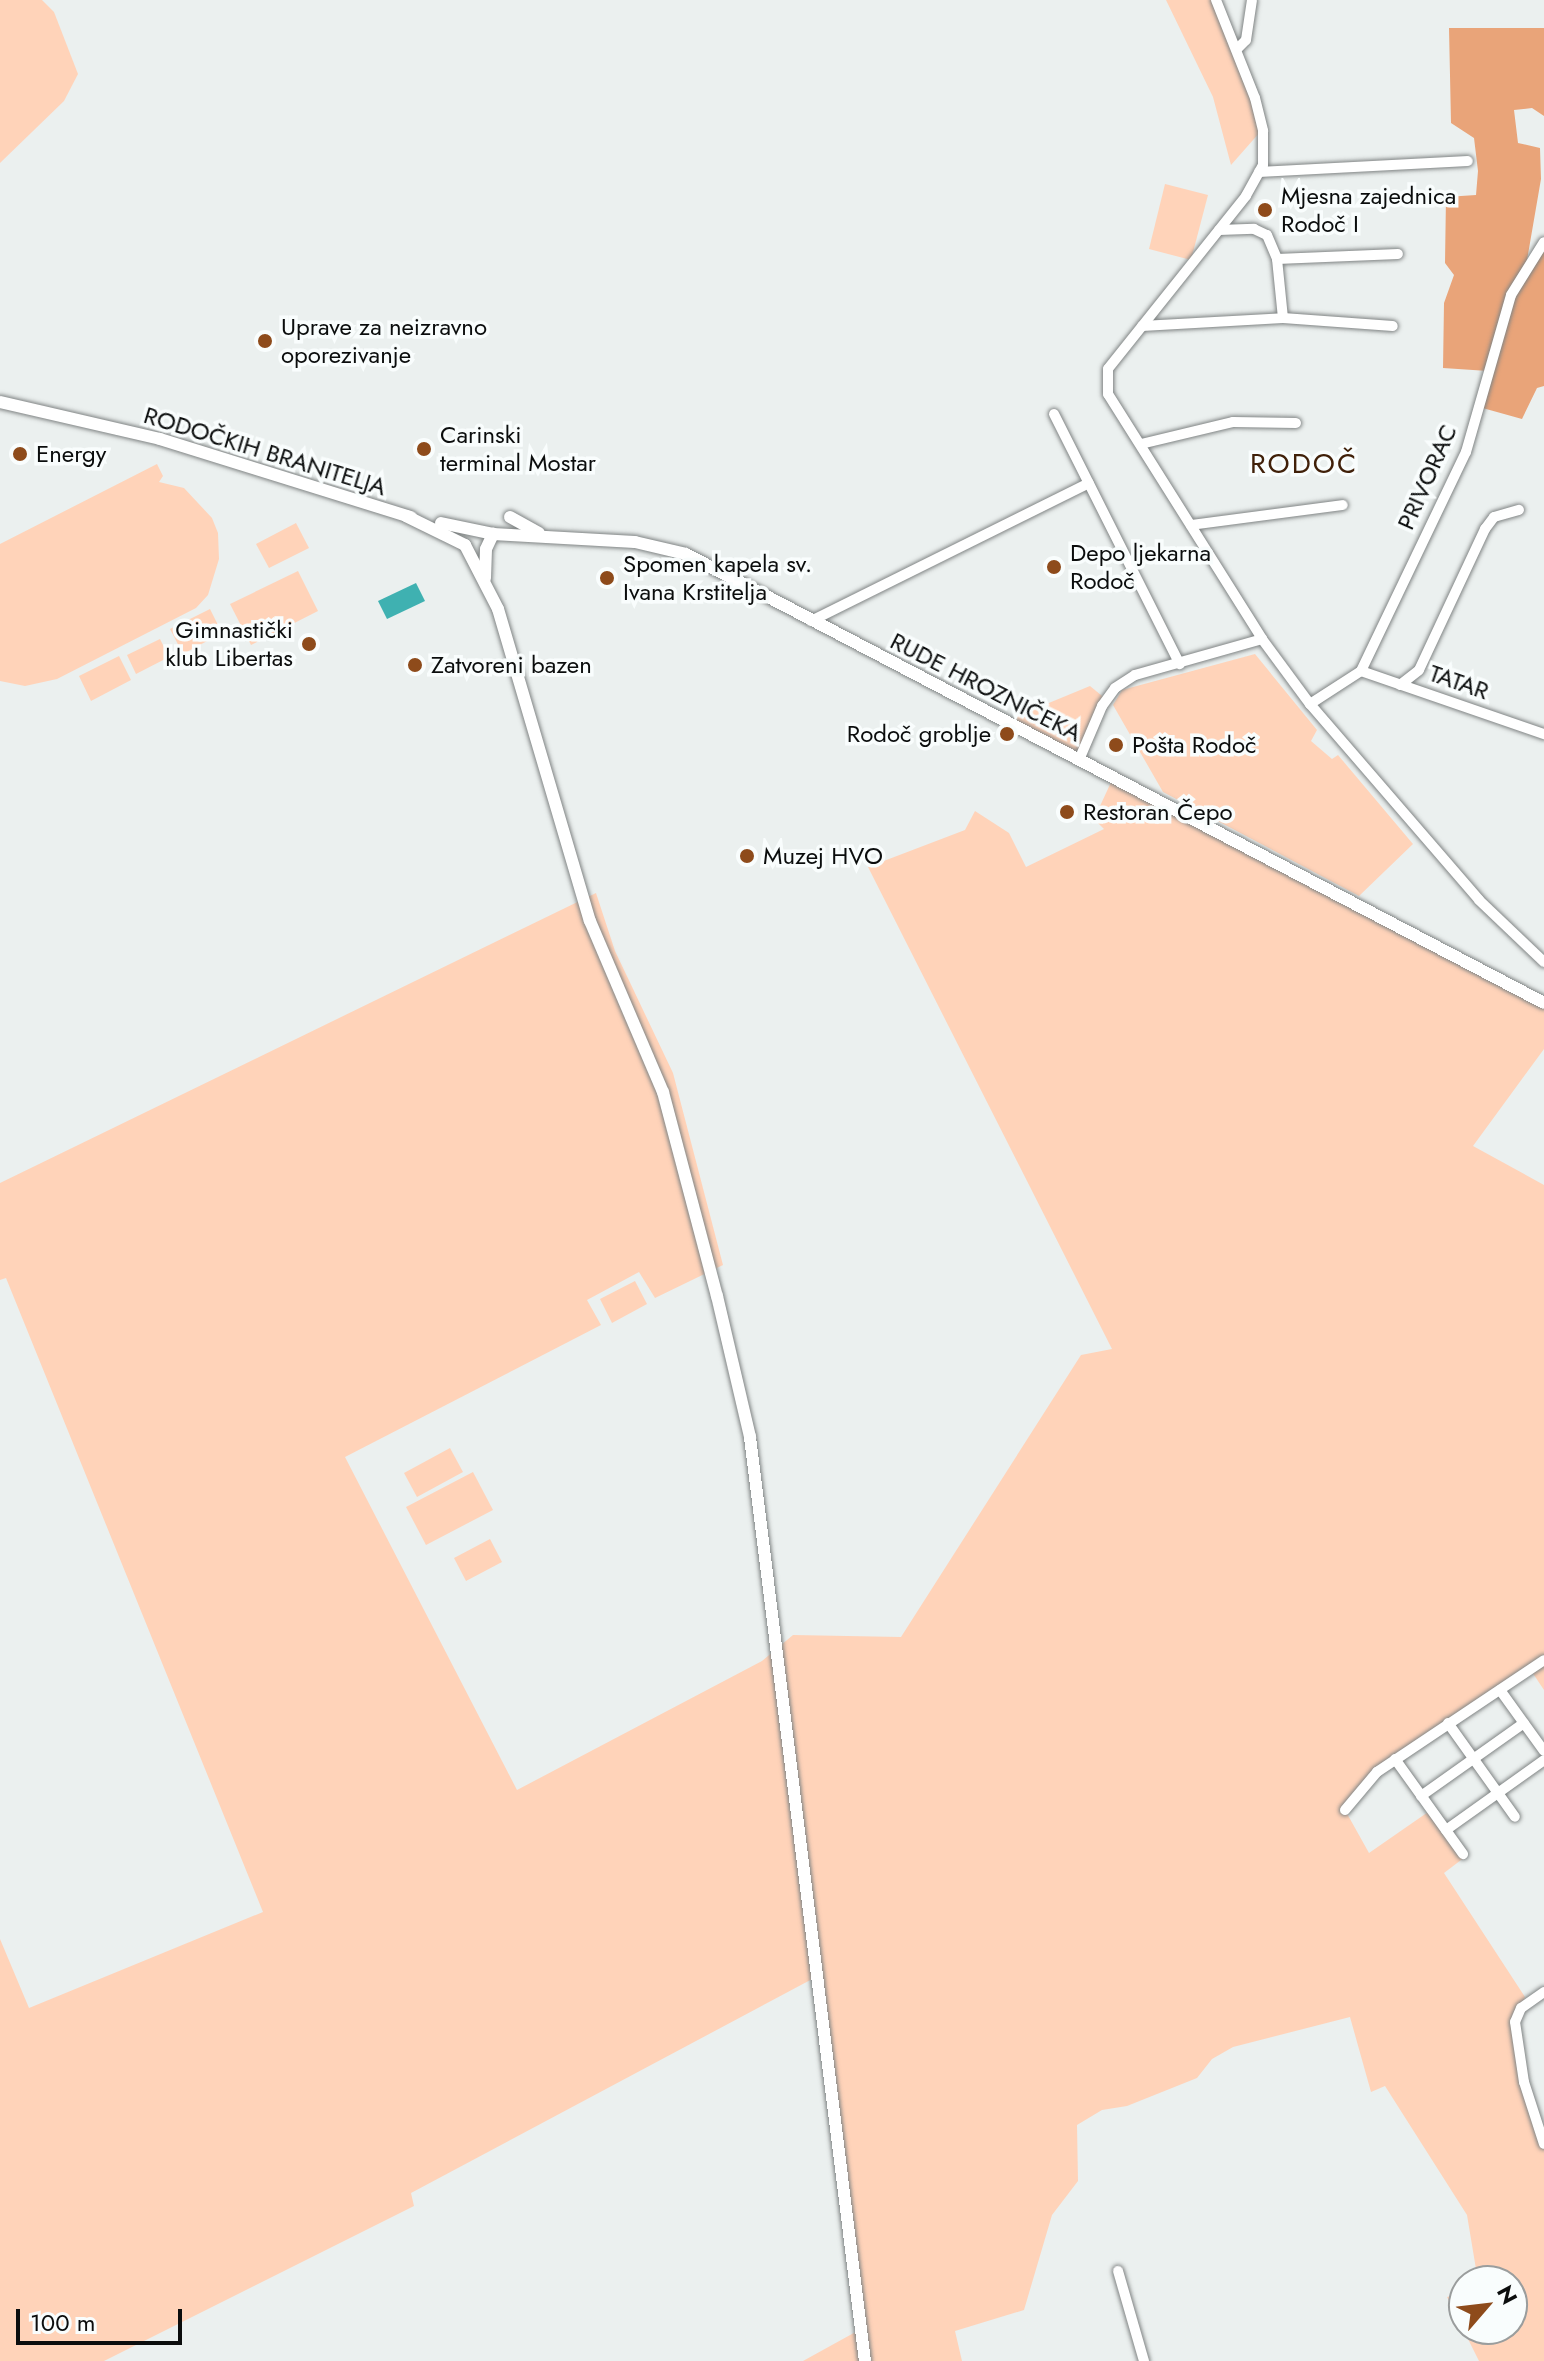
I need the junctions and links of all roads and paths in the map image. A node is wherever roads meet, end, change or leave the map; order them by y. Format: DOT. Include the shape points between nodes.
graph roads {
  1 [pos="1216,0"];
  2 [pos="1252,0"];
  3 [pos="1238,48"];
  4 [pos="1468,161"];
  5 [pos="1259,172"];
  6 [pos="1219,230"];
  7 [pos="1544,242"];
  8 [pos="1398,254"];
  9 [pos="1277,259"];
  10 [pos="1283,318"];
  11 [pos="1142,326"];
  12 [pos="1393,326"];
  13 [pos="0,402"];
  14 [pos="1054,414"];
  15 [pos="1296,423"];
  16 [pos="1141,444"];
  17 [pos="1089,483"];
  18 [pos="1343,505"];
  19 [pos="1519,510"];
  20 [pos="406,516"];
  21 [pos="510,517"];
  22 [pos="1191,525"];
  23 [pos="478,531"];
  24 [pos="493,534"];
  25 [pos="519,536"];
  26 [pos="554,537"];
  27 [pos="472,556"];
  28 [pos="486,585"];
  29 [pos="811,621"];
  30 [pos="1262,639"];
  31 [pos="1180,664"];
  32 [pos="1361,671"];
  33 [pos="1400,685"];
  34 [pos="1310,704"];
  35 [pos="1544,734"];
  36 [pos="1079,760"];
  37 [pos="1544,962"];
  38 [pos="1544,1003"];
  39 [pos="1544,1660"];
  40 [pos="1500,1690"];
  41 [pos="1448,1723"];
  42 [pos="1524,1723"];
  43 [pos="1544,1751"];
  44 [pos="1473,1758"];
  45 [pos="1395,1759"];
  46 [pos="1544,1760"];
  47 [pos="1497,1793"];
  48 [pos="1421,1796"];
  49 [pos="1345,1810"];
  50 [pos="1515,1817"];
  51 [pos="1446,1830"];
  52 [pos="1463,1854"];
  53 [pos="1544,1992"];
  54 [pos="1544,2144"];
  55 [pos="1118,2271"];
  56 [pos="865,2361"];
  57 [pos="1144,2361"];
  1 -- 3 [label="street"];
  2 -- 3 [label="street" via="1246,40"];
  3 -- 5 [label="street" via="1263,131"];
  4 -- 5 [label="street"];
  5 -- 6 [label="street"];
  6 -- 9 [label="street" via="1263,231"];
  6 -- 11 [label="street"];
  7 -- 32 [label="street, PRIVORAC" via="1511,295 1466,452"];
  8 -- 9 [label="street"];
  9 -- 10 [label="street"];
  10 -- 11 [label="street"];
  10 -- 12 [label="street"];
  11 -- 16 [label="street" via="1106,376 1108,394"];
  13 -- 20 [label="street, RODOČKIH BRANITELJA" via="160,439"];
  14 -- 17 [label="street"];
  15 -- 16 [label="street" via="1233,422"];
  16 -- 22 [label="street"];
  17 -- 29 [label="street"];
  17 -- 31 [label="street"];
  18 -- 22 [label="street"];
  19 -- 33 [label="street" via="1494,517 1485,529 1419,670"];
  20 -- 23 [label="street, RODOČKIH BRANITELJA"];
  20 -- 27 [label="street" via="451,533"];
  21 -- 26 [label="street"];
  22 -- 30 [label="street"];
  23 -- 24 [label="street, RODOČKIH BRANITELJA"];
  23 -- 27 [label="street"];
  24 -- 25 [label="street, RODOČKIH BRANITELJA"];
  24 -- 28 [label="street" via="486,549"];
  25 -- 26 [label="street, RUDE HROZNIČEKA"];
  26 -- 29 [label="street, RUDE HROZNIČEKA" via="663,546"];
  27 -- 28 [label="street"];
  28 -- 56 [label="street" via="515,654 547,786 590,921 663,1092 747,1422"];
  29 -- 36 [label="street, RUDE HROZNIČEKA"];
  30 -- 31 [label="street"];
  30 -- 34 [label="street"];
  31 -- 36 [label="street" via="1135,675 1115,688"];
  32 -- 33 [label="street, TATAR"];
  32 -- 34 [label="street"];
  33 -- 35 [label="street, TATAR"];
  34 -- 37 [label="street" via="1479,900"];
  36 -- 38 [label="street, RUDE HROZNIČEKA"];
  39 -- 40 [label="street"];
  40 -- 41 [label="street"];
  40 -- 42 [label="street"];
  41 -- 44 [label="street"];
  41 -- 45 [label="street"];
  42 -- 43 [label="street"];
  42 -- 44 [label="street"];
  44 -- 47 [label="street"];
  44 -- 48 [label="street"];
  45 -- 48 [label="street"];
  45 -- 49 [label="street"];
  46 -- 47 [label="street"];
  47 -- 50 [label="street"];
  47 -- 51 [label="street"];
  48 -- 51 [label="street"];
  51 -- 52 [label="street"];
  53 -- 54 [label="street" via="1521,2008 1515,2022 1524,2082"];
  55 -- 57 [label="street"];
}
